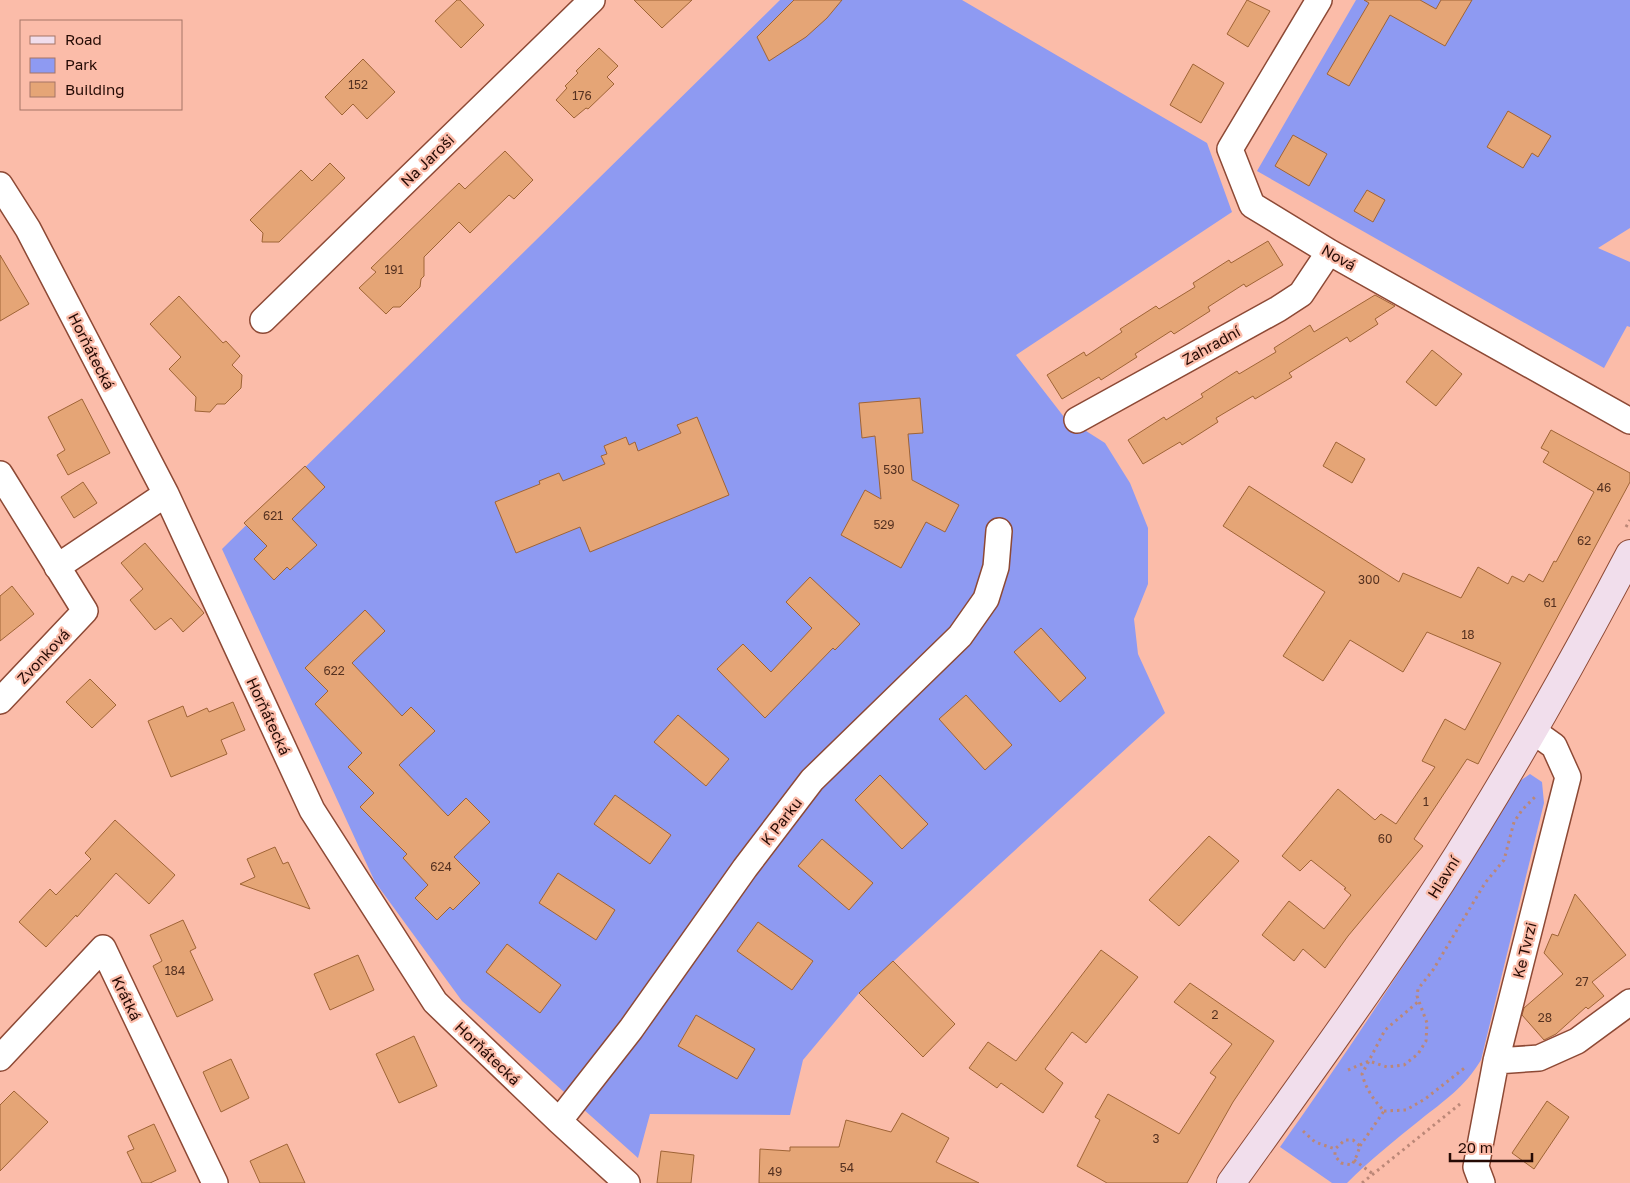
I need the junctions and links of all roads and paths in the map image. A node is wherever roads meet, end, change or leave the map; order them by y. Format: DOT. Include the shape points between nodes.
graph roads {
  1 [pos="592,0"];
  2 [pos="1318,0"];
  3 [pos="0,185"];
  4 [pos="1329,252"];
  5 [pos="263,320"];
  6 [pos="1076,420"];
  7 [pos="1630,421"];
  8 [pos="0,474"];
  9 [pos="166,494"];
  10 [pos="999,531"];
  11 [pos="1630,554"];
  12 [pos="57,566"];
  13 [pos="0,701"];
  14 [pos="1533,731"];
  15 [pos="1568,777"];
  16 [pos="1420,1001"];
  17 [pos="1630,1002"];
  18 [pos="0,1058"];
  19 [pos="1369,1061"];
  20 [pos="1495,1069"];
  21 [pos="1345,1071"];
  22 [pos="1384,1111"];
  23 [pos="559,1121"];
  24 [pos="1297,1126"];
  25 [pos="1360,1146"];
  26 [pos="1335,1148"];
  27 [pos="1354,1160"];
  28 [pos="1373,1174"];
  29 [pos="215,1183"];
  30 [pos="627,1183"];
  31 [pos="1231,1183"];
  32 [pos="1362,1183"];
  33 [pos="1482,1183"];
  1 -- 5 [label="street, Na Jaroši"];
  2 -- 4 [label="street, Nová" via="1230,149 1252,205"];
  3 -- 9 [label="street, Horňátecká" via="28,229"];
  4 -- 6 [label="street, Zahradní" via="1301,294"];
  4 -- 7 [label="street, Nová"];
  8 -- 12 [label="street"];
  9 -- 12 [label="street"];
  9 -- 23 [label="street, Horňátecká" via="312,810 435,1002"];
  10 -- 23 [label="street, K Parku" via="996,567 986,599 960,636 812,780 631,1029"];
  11 -- 14 [label="street, Hlavní"];
  12 -- 13 [label="street, Zvonková" via="85,611"];
  14 -- 15 [label="street" via="1554,746"];
  14 -- 31 [label="street, Hlavní" via="1441,881 1343,1027"];
  15 -- 16 [label="path" via="1536,796 1514,822 1504,860 1485,883 1433,970 1418,989"];
  15 -- 20 [label="street, Ke Tvrzi"];
  16 -- 19 [label="path" via="1385,1030"];
  16 -- 19 [label="path" via="1427,1023 1426,1041 1418,1054 1404,1065 1387,1067"];
  17 -- 20 [label="street" via="1577,1042 1539,1058"];
  18 -- 29 [label="street, Krátká" via="103,948"];
  19 -- 21 [label="path"];
  19 -- 22 [label="path" via="1362,1074 1365,1086"];
  20 -- 22 [label="path" via="1481,1060 1472,1063 1406,1110"];
  20 -- 28 [label="path"];
  20 -- 33 [label="street, Ke Tvrzi" via="1476,1166"];
  22 -- 25 [label="path"];
  23 -- 30 [label="street, Horňátecká"];
  24 -- 26 [label="path" via="1315,1142"];
  25 -- 26 [label="path" via="1353,1140 1345,1140"];
  25 -- 27 [label="path"];
  26 -- 27 [label="path" via="1341,1163 1352,1164"];
  27 -- 28 [label="path"];
  28 -- 32 [label="path"];
}
